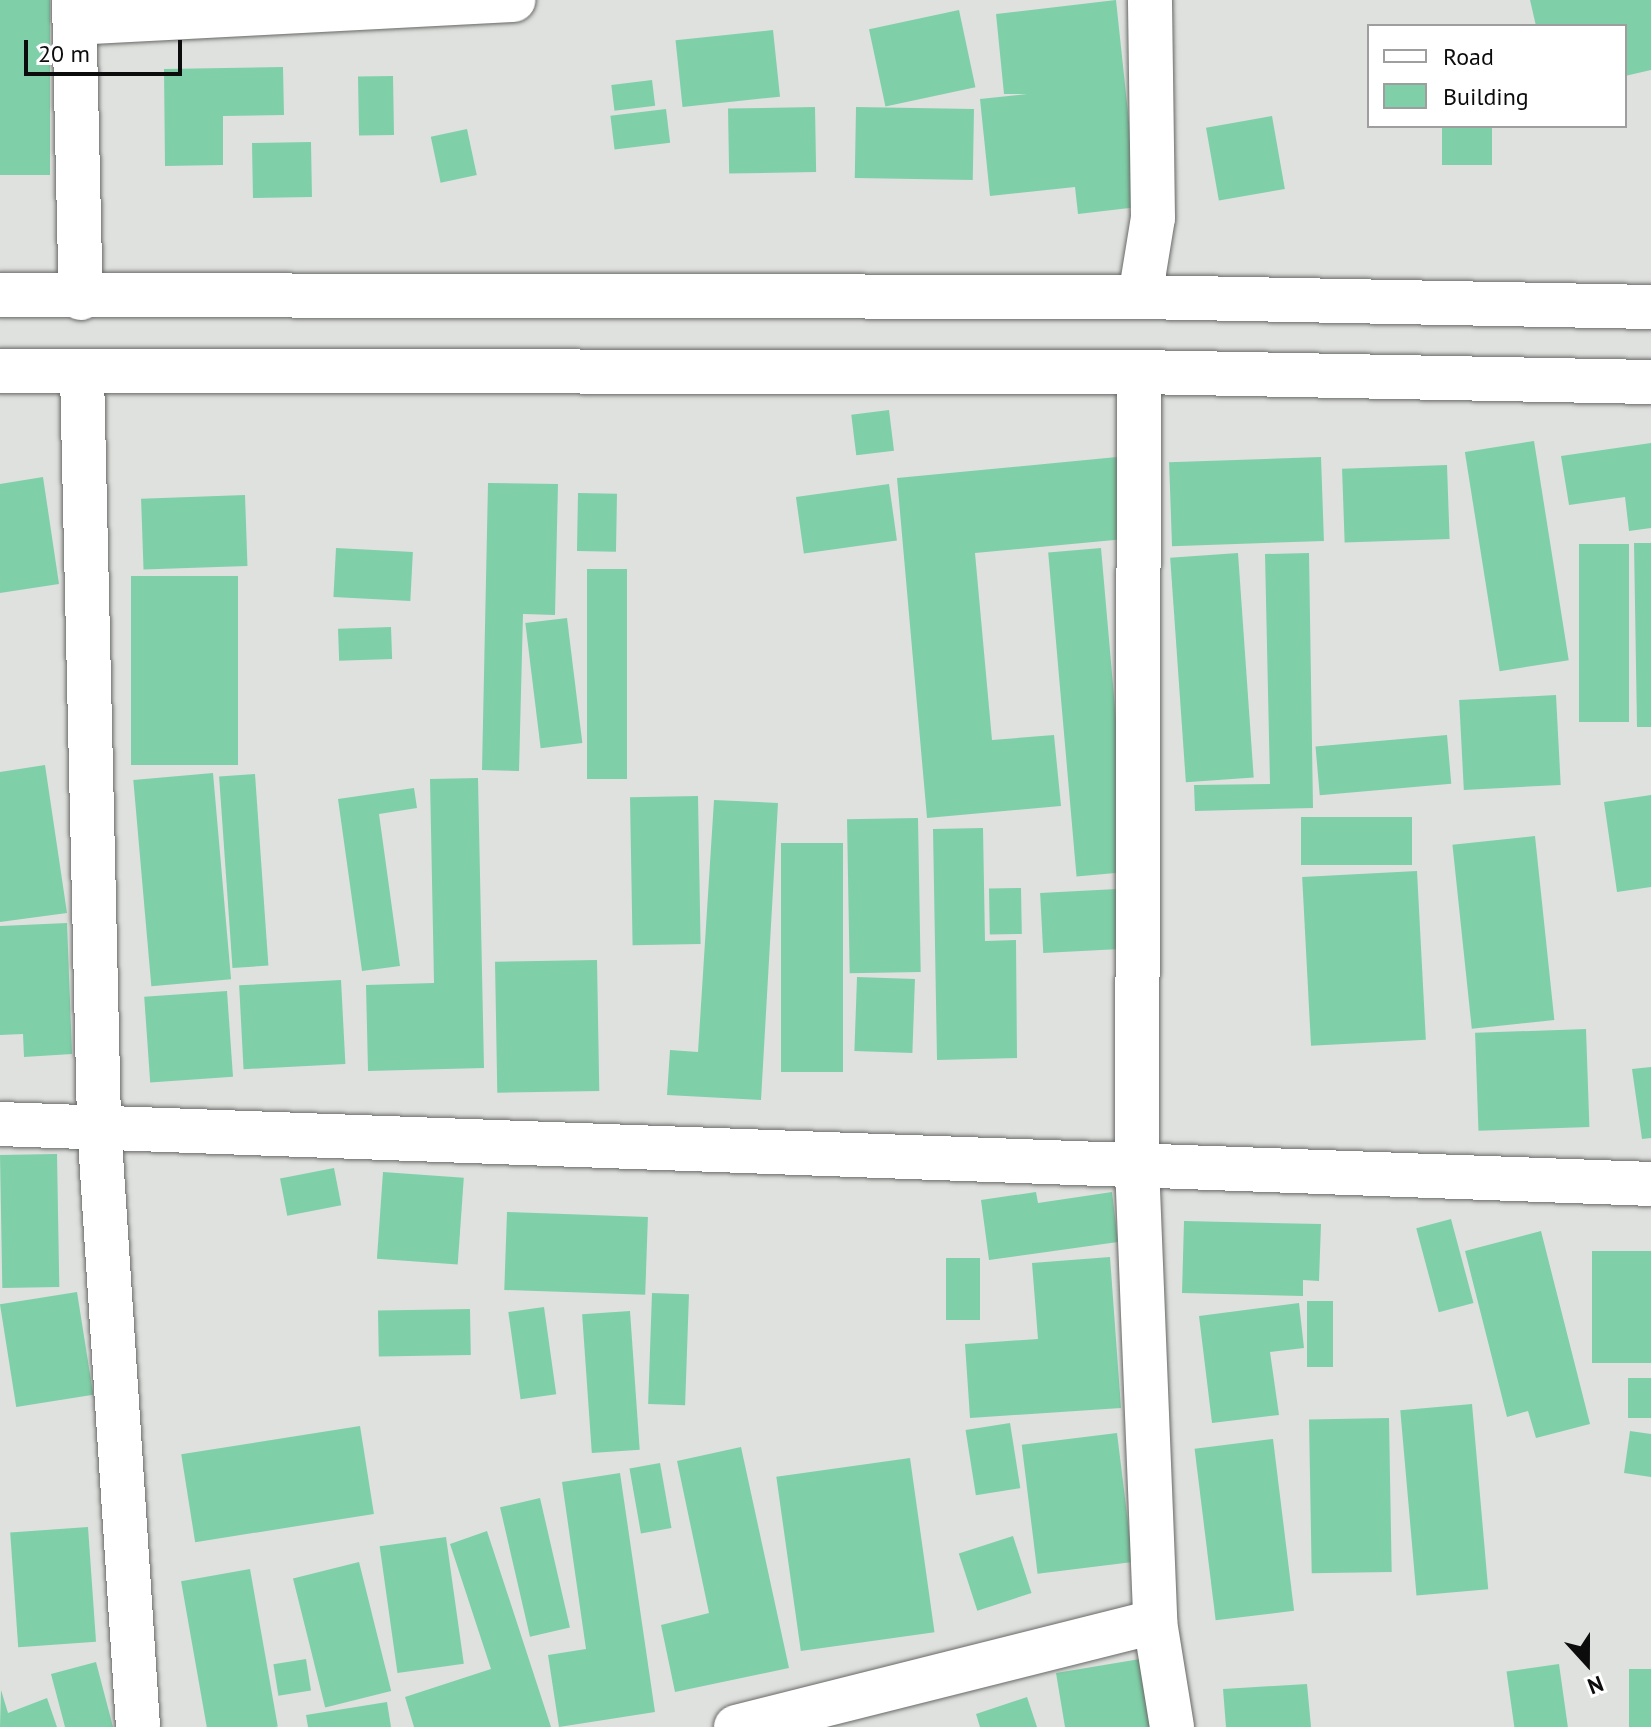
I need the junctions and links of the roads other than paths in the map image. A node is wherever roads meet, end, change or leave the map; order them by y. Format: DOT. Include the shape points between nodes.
graph roads {
  1 [pos="513,0"];
  2 [pos="1150,0"];
  3 [pos="75,12"];
  4 [pos="0,295"];
  5 [pos="1140,297"];
  6 [pos="81,298"];
  7 [pos="1651,307"];
  8 [pos="0,371"];
  9 [pos="1139,372"];
  10 [pos="82,373"];
  11 [pos="1651,382"];
  12 [pos="0,1124"];
  13 [pos="99,1125"];
  14 [pos="1137,1165"];
  15 [pos="1651,1184"];
  16 [pos="1155,1622"];
  17 [pos="138,1727"];
  18 [pos="736,1727"];
  19 [pos="1172,1727"];
  1 -- 3 [label="street"];
  2 -- 5 [label="street" via="1153,218"];
  3 -- 6 [label="street"];
  4 -- 6 [label="street"];
  5 -- 6 [label="street"];
  5 -- 7 [label="street"];
  8 -- 10 [label="street"];
  9 -- 10 [label="street"];
  9 -- 11 [label="street"];
  9 -- 14 [label="street"];
  10 -- 13 [label="street"];
  12 -- 13 [label="street"];
  13 -- 14 [label="street"];
  13 -- 17 [label="street"];
  14 -- 15 [label="street"];
  14 -- 16 [label="street"];
  16 -- 18 [label="street"];
  16 -- 19 [label="street"];
}
